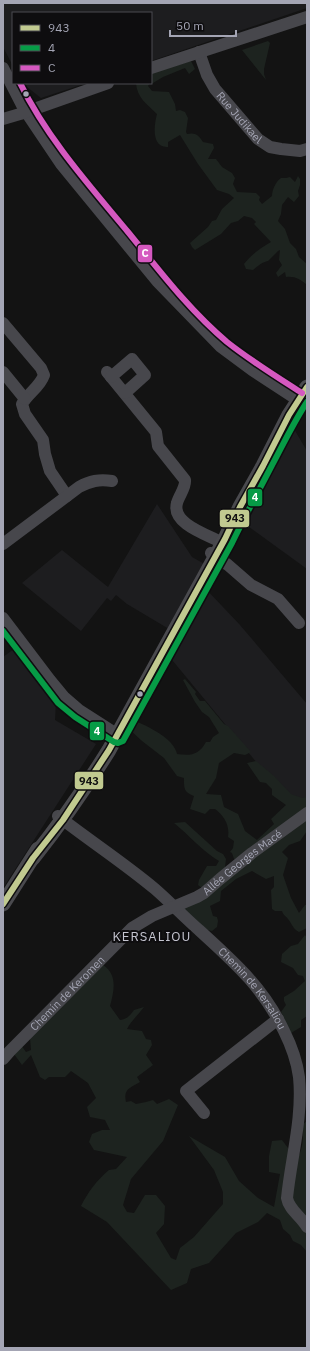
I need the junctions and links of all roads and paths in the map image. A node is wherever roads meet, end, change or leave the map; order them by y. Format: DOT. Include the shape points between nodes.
graph roads {
  1 [pos="307,17"];
  2 [pos="199,52"];
  3 [pos="3,68"];
  4 [pos="152,68"];
  5 [pos="105,84"];
  6 [pos="26,112"];
  7 [pos="3,119"];
  8 [pos="306,152"];
  9 [pos="3,323"];
  10 [pos="3,372"];
  11 [pos="307,388"];
  12 [pos="125,393"];
  13 [pos="25,399"];
  14 [pos="303,403"];
  15 [pos="112,480"];
  16 [pos="67,496"];
  17 [pos="221,542"];
  18 [pos="3,544"];
  19 [pos="213,555"];
  20 [pos="3,618"];
  21 [pos="299,623"];
  22 [pos="114,732"];
  23 [pos="307,813"];
  24 [pos="61,818"];
  25 [pos="3,904"];
  26 [pos="174,906"];
  27 [pos="278,1019"];
  28 [pos="3,1059"];
  29 [pos="204,1113"];
  30 [pos="307,1227"];
  1 -- 2 [label="street"];
  2 -- 4 [label="street"];
  2 -- 8 [label="street, Rue Judikael" via="215,89 258,139 275,148"];
  3 -- 6 [label="street"];
  5 -- 6 [label="street"];
  6 -- 7 [label="street"];
  6 -- 14 [label="street" via="61,164 147,270 189,315 233,356"];
  9 -- 13 [label="street" via="44,375 42,382"];
  10 -- 13 [label="street"];
  11 -- 14 [label="main road"];
  12 -- 12 [label="street" via="109,374 132,359 145,375"];
  12 -- 17 [label="street" via="156,432 158,446 185,480 176,503 179,518"];
  13 -- 16 [label="street" via="22,404 25,414 43,440 50,471"];
  14 -- 17 [label="main road" via="289,415"];
  15 -- 16 [label="street" via="90,482"];
  16 -- 18 [label="street"];
  17 -- 19 [label="main road"];
  19 -- 21 [label="street" via="251,585 281,602"];
  19 -- 22 [label="main road"];
  20 -- 22 [label="street" via="64,697 79,710"];
  22 -- 24 [label="main road" via="91,779"];
  23 -- 26 [label="street, Allée Georges Macé" via="197,898"];
  24 -- 25 [label="main road"];
  24 -- 26 [label="street, Chemin de Kersaliou"];
  26 -- 27 [label="street, Chemin de Kersaliou" via="250,979"];
  26 -- 28 [label="street, Chemin de Keromen" via="145,920 123,936"];
  27 -- 29 [label="street" via="186,1091"];
  27 -- 30 [label="street, Chemin de Kersaliou" via="297,1065 300,1089 287,1198 290,1207"];
}
